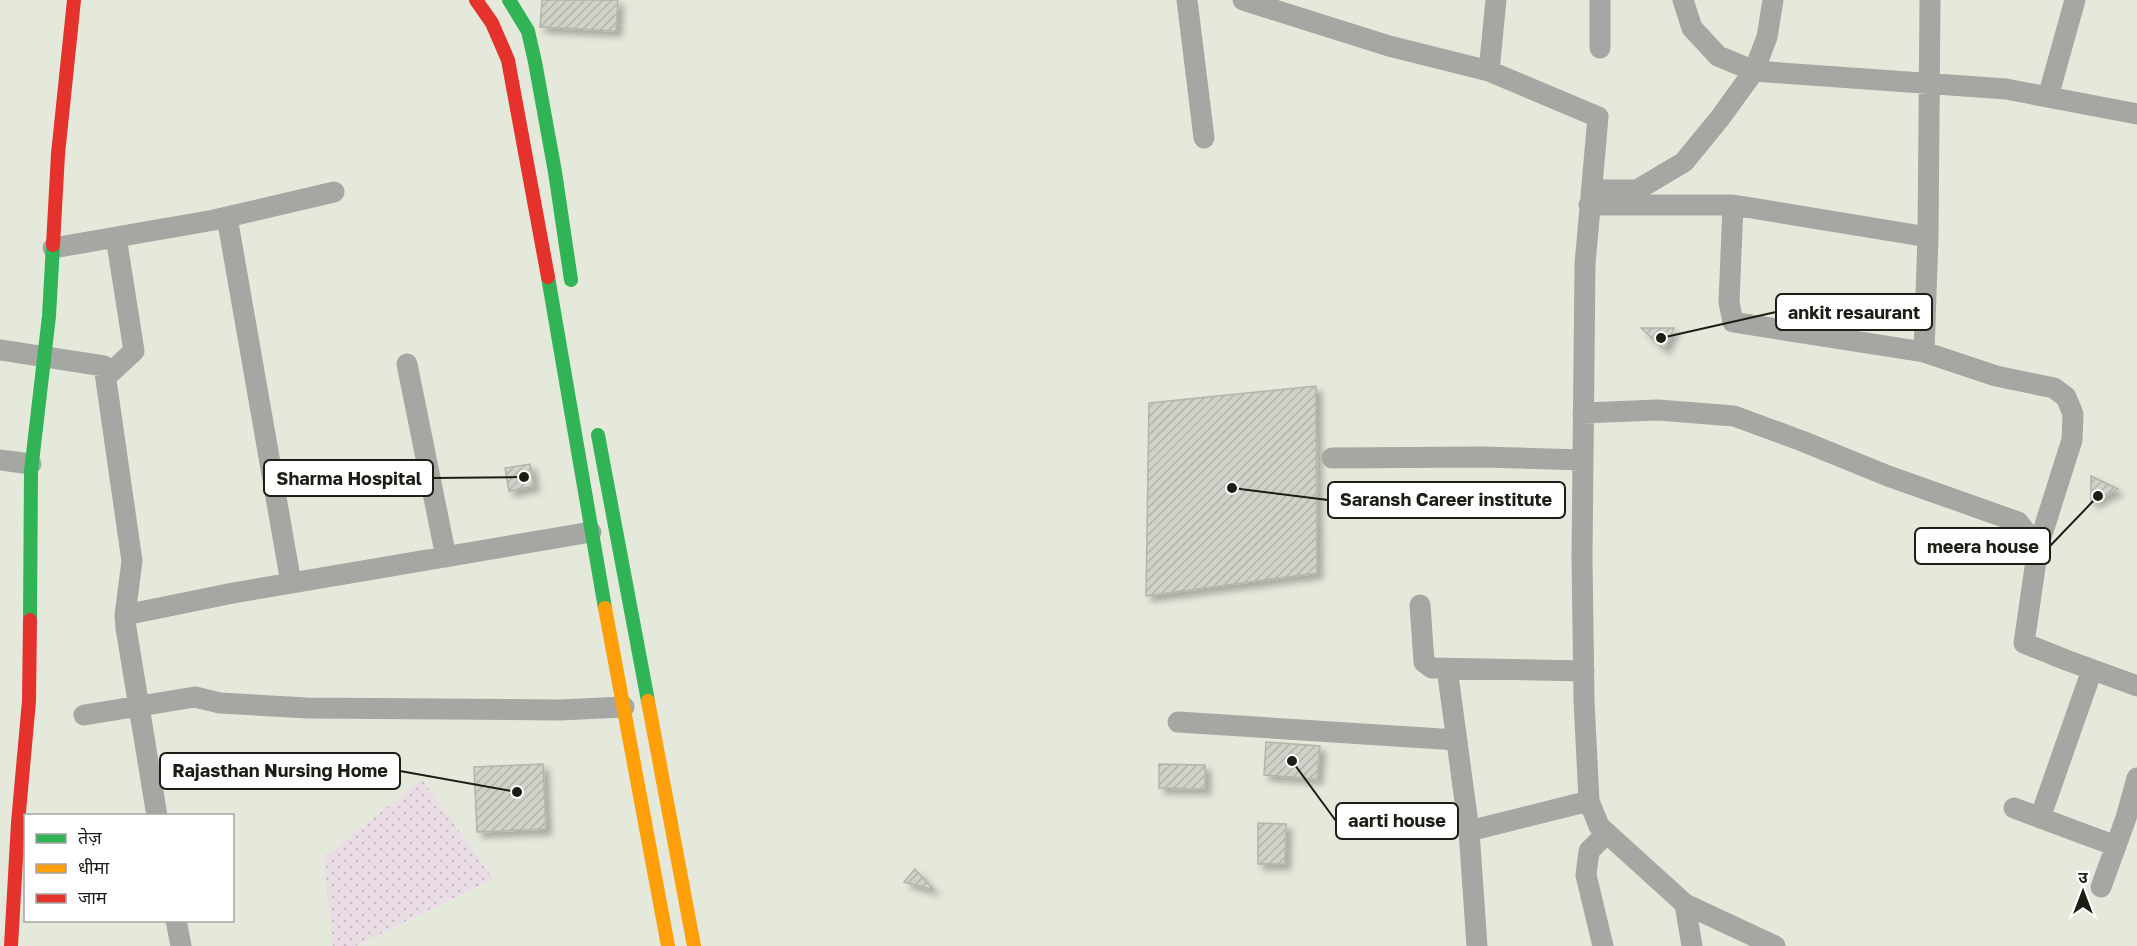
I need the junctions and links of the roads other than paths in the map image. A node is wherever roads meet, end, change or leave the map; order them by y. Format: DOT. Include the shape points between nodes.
graph roads {
  1 [pos="74,0"];
  2 [pos="476,0"];
  3 [pos="509,0"];
  4 [pos="1187,0"];
  5 [pos="1243,0"];
  6 [pos="1496,0"];
  7 [pos="1600,0"];
  8 [pos="1683,0"];
  9 [pos="1773,0"];
  10 [pos="1930,0"];
  11 [pos="2075,0"];
  12 [pos="1600,48"];
  13 [pos="1754,70"];
  14 [pos="1489,71"];
  15 [pos="1929,83"];
  16 [pos="2048,97"];
  17 [pos="2137,114"];
  18 [pos="1204,138"];
  19 [pos="333,192"];
  20 [pos="1590,197"];
  21 [pos="1733,205"];
  22 [pos="228,217"];
  23 [pos="116,237"];
  24 [pos="1928,237"];
  25 [pos="53,248"];
  26 [pos="573,295"];
  27 [pos="0,350"];
  28 [pos="1924,352"];
  29 [pos="44,358"];
  30 [pos="407,364"];
  31 [pos="106,377"];
  32 [pos="1583,413"];
  33 [pos="596,424"];
  34 [pos="1332,458"];
  35 [pos="0,460"];
  36 [pos="1583,460"];
  37 [pos="32,464"];
  38 [pos="591,532"];
  39 [pos="2038,547"];
  40 [pos="446,557"];
  41 [pos="291,583"];
  42 [pos="1420,605"];
  43 [pos="125,615"];
  44 [pos="1447,668"];
  45 [pos="2092,669"];
  46 [pos="1584,671"];
  47 [pos="2137,686"];
  48 [pos="139,705"];
  49 [pos="624,707"];
  50 [pos="84,715"];
  51 [pos="1178,722"];
  52 [pos="1457,740"];
  53 [pos="2137,778"];
  54 [pos="1589,801"];
  55 [pos="2014,808"];
  56 [pos="157,814"];
  57 [pos="2040,818"];
  58 [pos="1469,831"];
  59 [pos="1607,833"];
  60 [pos="2116,846"];
  61 [pos="20,878"];
  62 [pos="2100,887"];
  63 [pos="1685,904"];
  64 [pos="176,922"];
  65 [pos="11,946"];
  66 [pos="181,946"];
  67 [pos="668,946"];
  68 [pos="694,946"];
  69 [pos="1477,946"];
  70 [pos="1603,946"];
  71 [pos="1692,946"];
  72 [pos="1775,946"];
  1 -- 25 [label="main road"];
  2 -- 38 [label="main road" via="492,23 508,60"];
  3 -- 26 [label="main road" via="528,31 535,62"];
  4 -- 18 [label="street"];
  5 -- 14 [label="street" via="1389,46"];
  6 -- 14 [label="street"];
  7 -- 12 [label="street"];
  8 -- 13 [label="street" via="1692,28 1718,56"];
  9 -- 13 [label="street" via="1767,37"];
  10 -- 15 [label="street"];
  11 -- 16 [label="street"];
  13 -- 15 [label="street"];
  13 -- 20 [label="street" via="1684,162 1637,190"];
  14 -- 20 [label="street" via="1598,117"];
  15 -- 16 [label="street" via="2006,89"];
  15 -- 24 [label="street"];
  16 -- 17 [label="street"];
  19 -- 22 [label="street"];
  20 -- 21 [label="street"];
  20 -- 32 [label="street"];
  21 -- 24 [label="street"];
  21 -- 28 [label="street" via="1729,302 1733,322"];
  22 -- 23 [label="street"];
  22 -- 41 [label="street"];
  23 -- 25 [label="street"];
  23 -- 31 [label="street" via="134,351"];
  24 -- 28 [label="street"];
  25 -- 29 [label="main road"];
  27 -- 29 [label="street"];
  28 -- 39 [label="street" via="1996,376 2054,388 2066,397 2073,414 2072,440"];
  29 -- 31 [label="street" via="104,366"];
  29 -- 37 [label="main road"];
  30 -- 40 [label="street"];
  31 -- 43 [label="street" via="132,561"];
  32 -- 36 [label="street"];
  32 -- 39 [label="street" via="1658,410 1734,416 2018,522"];
  33 -- 68 [label="main road"];
  34 -- 36 [label="street"];
  35 -- 37 [label="street"];
  36 -- 46 [label="street"];
  37 -- 61 [label="main road" via="29,701"];
  38 -- 40 [label="street"];
  38 -- 49 [label="main road"];
  39 -- 45 [label="street" via="2024,643"];
  40 -- 41 [label="street"];
  41 -- 43 [label="street"];
  42 -- 44 [label="street" via="1424,662 1432,668"];
  43 -- 48 [label="street"];
  44 -- 46 [label="street"];
  44 -- 52 [label="street"];
  45 -- 47 [label="street"];
  45 -- 57 [label="street"];
  46 -- 54 [label="street"];
  48 -- 49 [label="street" via="195,697 220,703 307,708"];
  48 -- 50 [label="street"];
  48 -- 56 [label="street"];
  49 -- 67 [label="main road"];
  51 -- 52 [label="street"];
  52 -- 58 [label="street"];
  53 -- 60 [label="street"];
  54 -- 58 [label="street"];
  54 -- 59 [label="street" via="1599,826"];
  55 -- 57 [label="street"];
  57 -- 60 [label="street"];
  58 -- 69 [label="street"];
  59 -- 63 [label="street"];
  59 -- 70 [label="street" via="1589,851 1586,875"];
  60 -- 62 [label="street"];
  61 -- 65 [label="main road"];
  63 -- 71 [label="street"];
  63 -- 72 [label="street"];
  64 -- 66 [label="street"];
}
